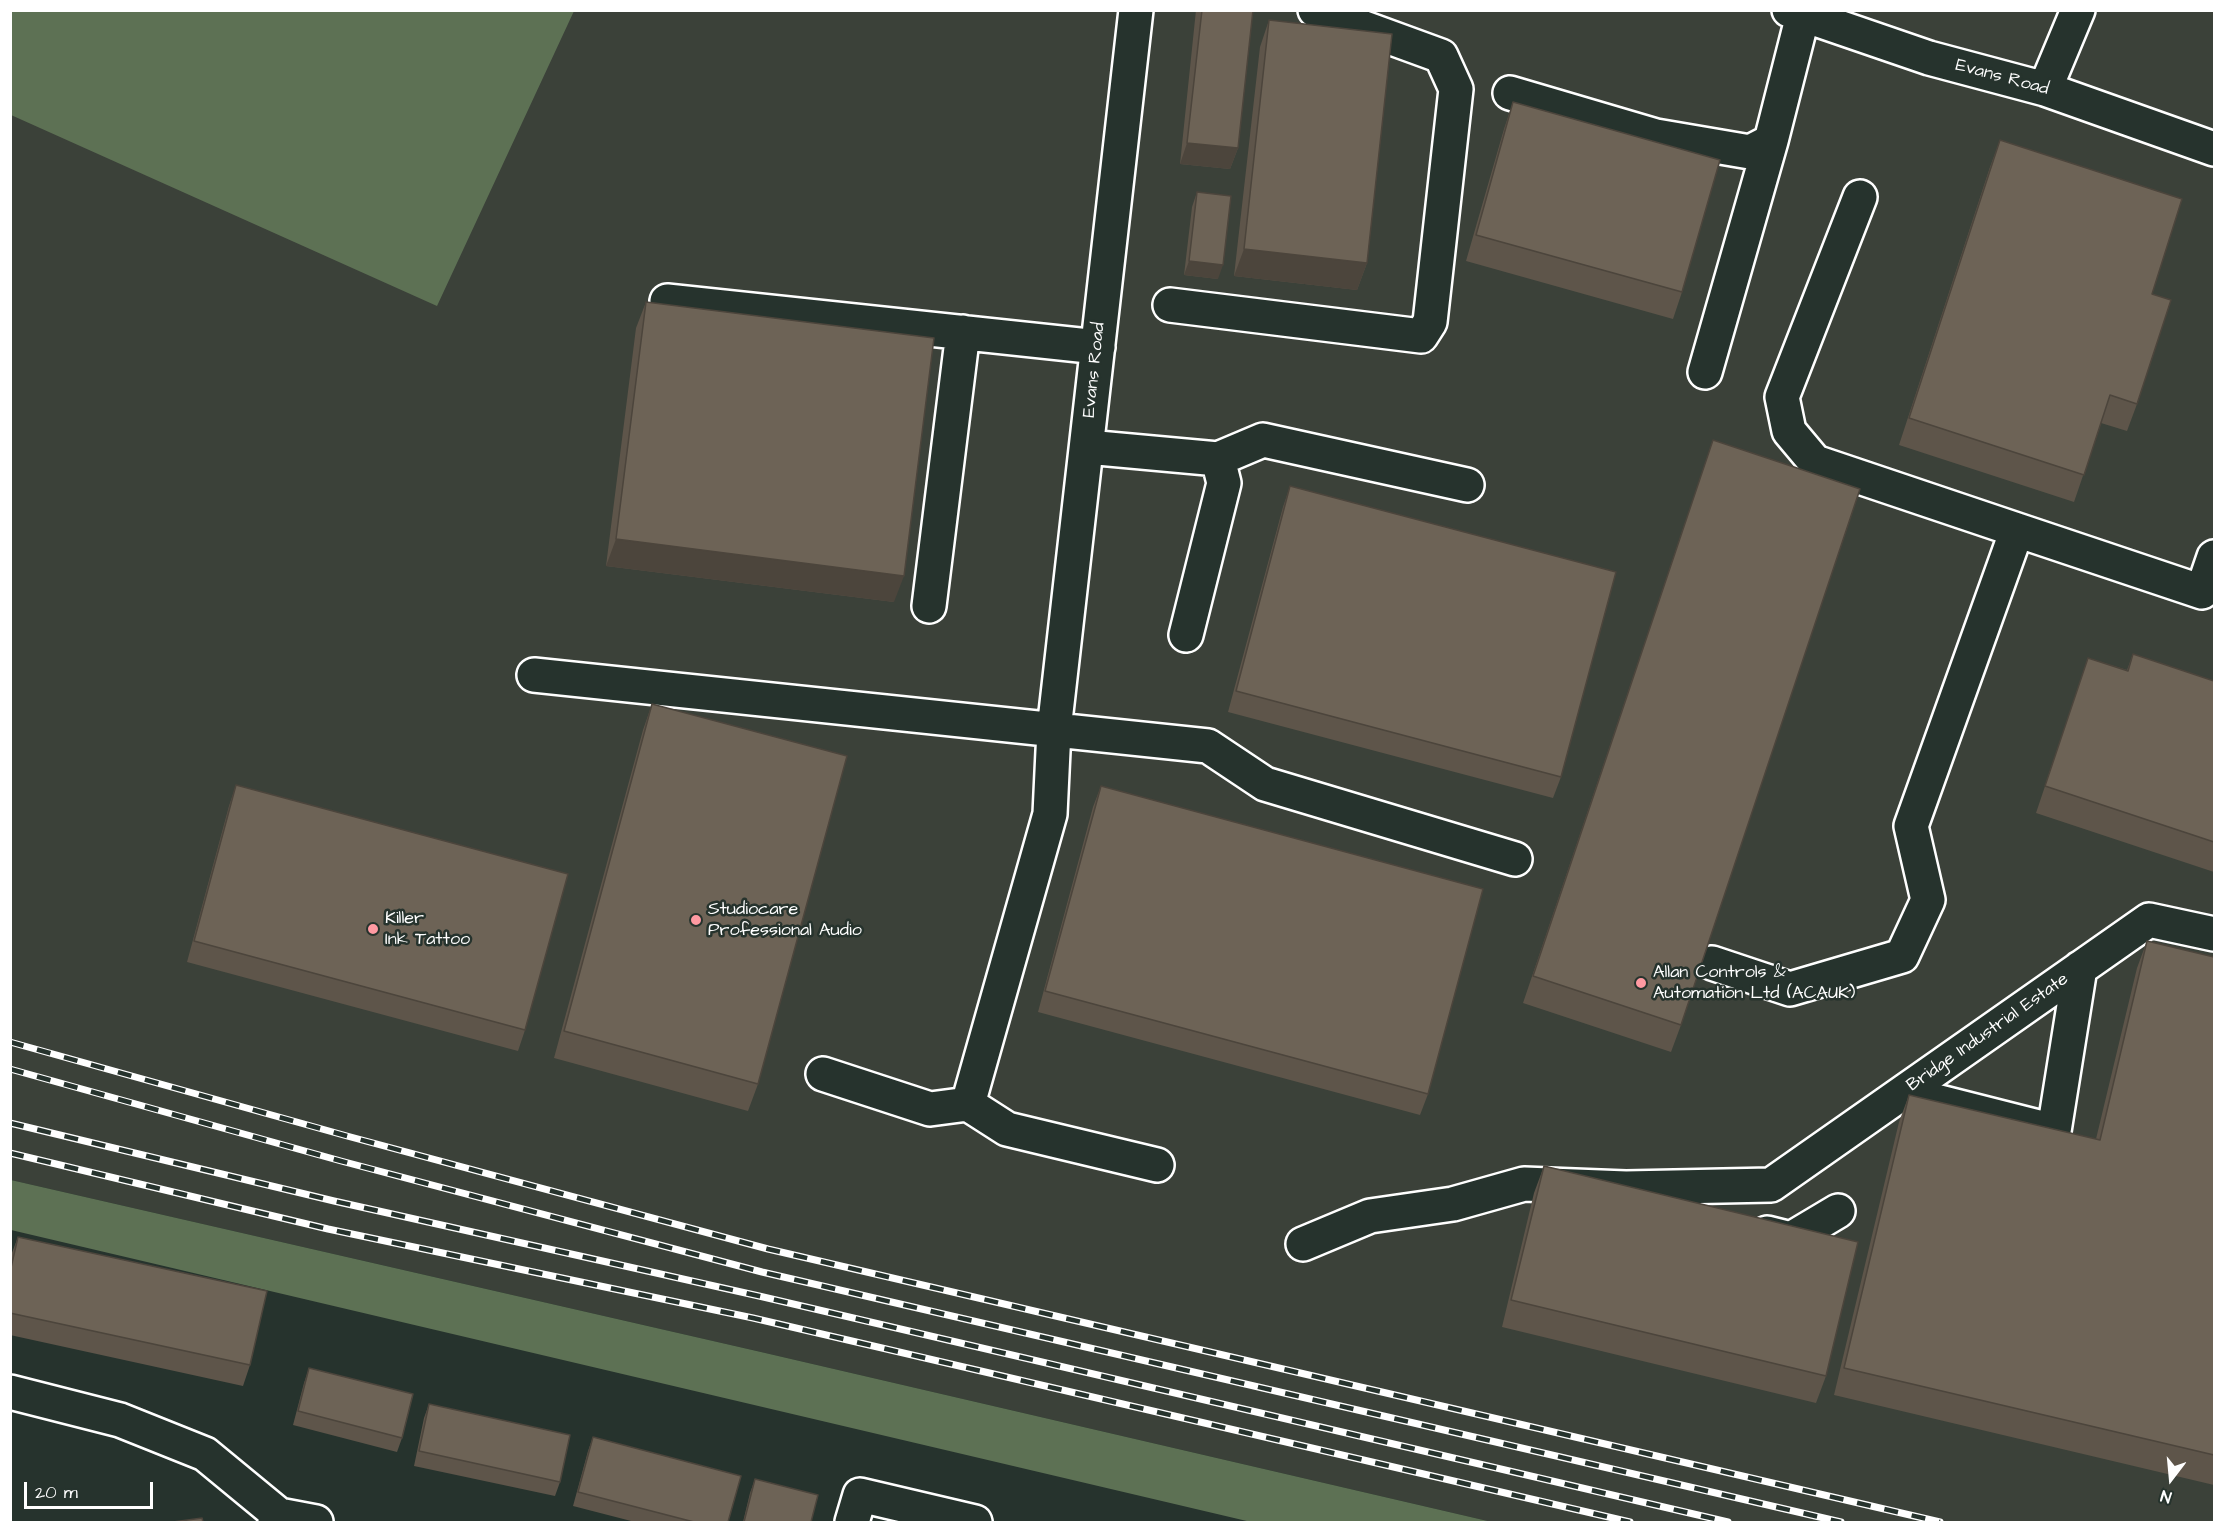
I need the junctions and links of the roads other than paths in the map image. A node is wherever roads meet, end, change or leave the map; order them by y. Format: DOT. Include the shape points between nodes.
graph roads {
  1 [pos="1136,10"];
  2 [pos="1315,10"];
  3 [pos="2078,10"];
  4 [pos="1796,13"];
  5 [pos="1384,22"];
  6 [pos="2044,89"];
  7 [pos="1510,93"];
  8 [pos="1771,141"];
  9 [pos="2214,148"];
  10 [pos="1860,196"];
  11 [pos="668,301"];
  12 [pos="1170,305"];
  13 [pos="963,332"];
  14 [pos="1098,347"];
  15 [pos="1705,372"];
  16 [pos="1086,447"];
  17 [pos="1218,459"];
  18 [pos="1467,485"];
  19 [pos="2017,530"];
  20 [pos="2214,557"];
  21 [pos="2208,594"];
  22 [pos="929,606"];
  23 [pos="1186,635"];
  24 [pos="534,675"];
  25 [pos="1054,730"];
  26 [pos="1515,859"];
  27 [pos="2214,934"];
  28 [pos="1712,963"];
  29 [pos="2080,968"];
  30 [pos="823,1074"];
  31 [pos="1904,1093"];
  32 [pos="968,1104"];
  33 [pos="1157,1165"];
  34 [pos="1708,1187"];
  35 [pos="1838,1211"];
  36 [pos="1303,1244"];
  37 [pos="10,1392"];
  38 [pos="277,1519"];
  39 [pos="316,1522"];
  40 [pos="852,1522"];
  41 [pos="975,1522"];
  1 -- 14 [label="street, Evans Road"];
  2 -- 5 [label="street"];
  3 -- 6 [label="street"];
  4 -- 6 [label="street, Evans Road" via="1929,58"];
  4 -- 8 [label="street"];
  5 -- 12 [label="street" via="1441,56 1456,89 1430,322 1421,336"];
  6 -- 9 [label="street, Evans Road"];
  7 -- 8 [label="street" via="1656,136 1750,152"];
  8 -- 15 [label="street"];
  10 -- 19 [label="street" via="1782,397 1789,431 1815,462"];
  11 -- 13 [label="street"];
  13 -- 14 [label="street"];
  13 -- 22 [label="street"];
  14 -- 16 [label="street, Evans Road"];
  16 -- 17 [label="street"];
  16 -- 25 [label="street, Evans Road"];
  17 -- 18 [label="street" via="1263,440"];
  17 -- 23 [label="street" via="1224,483"];
  19 -- 21 [label="street"];
  19 -- 28 [label="street" via="1911,826 1928,900 1902,956 1790,989"];
  20 -- 21 [label="street"];
  24 -- 25 [label="street"];
  25 -- 26 [label="street" via="1208,746 1265,784"];
  25 -- 32 [label="street, Evans Road" via="1050,814"];
  27 -- 29 [label="street, Bridge Industrial Estate" via="2149,920"];
  29 -- 31 [label="street, Bridge Industrial Estate"];
  29 -- 31 [label="street" via="2054,1131"];
  30 -- 32 [label="street" via="930,1109"];
  31 -- 34 [label="street, Bridge Industrial Estate" via="1771,1185"];
  32 -- 33 [label="street" via="1006,1129"];
  34 -- 35 [label="street" via="1747,1228 1791,1239"];
  34 -- 36 [label="street" via="1524,1184 1452,1204 1370,1216"];
  37 -- 38 [label="street" via="120,1420 206,1454"];
  38 -- 39 [label="street"];
  40 -- 41 [label="street" via="860,1495"];
}
